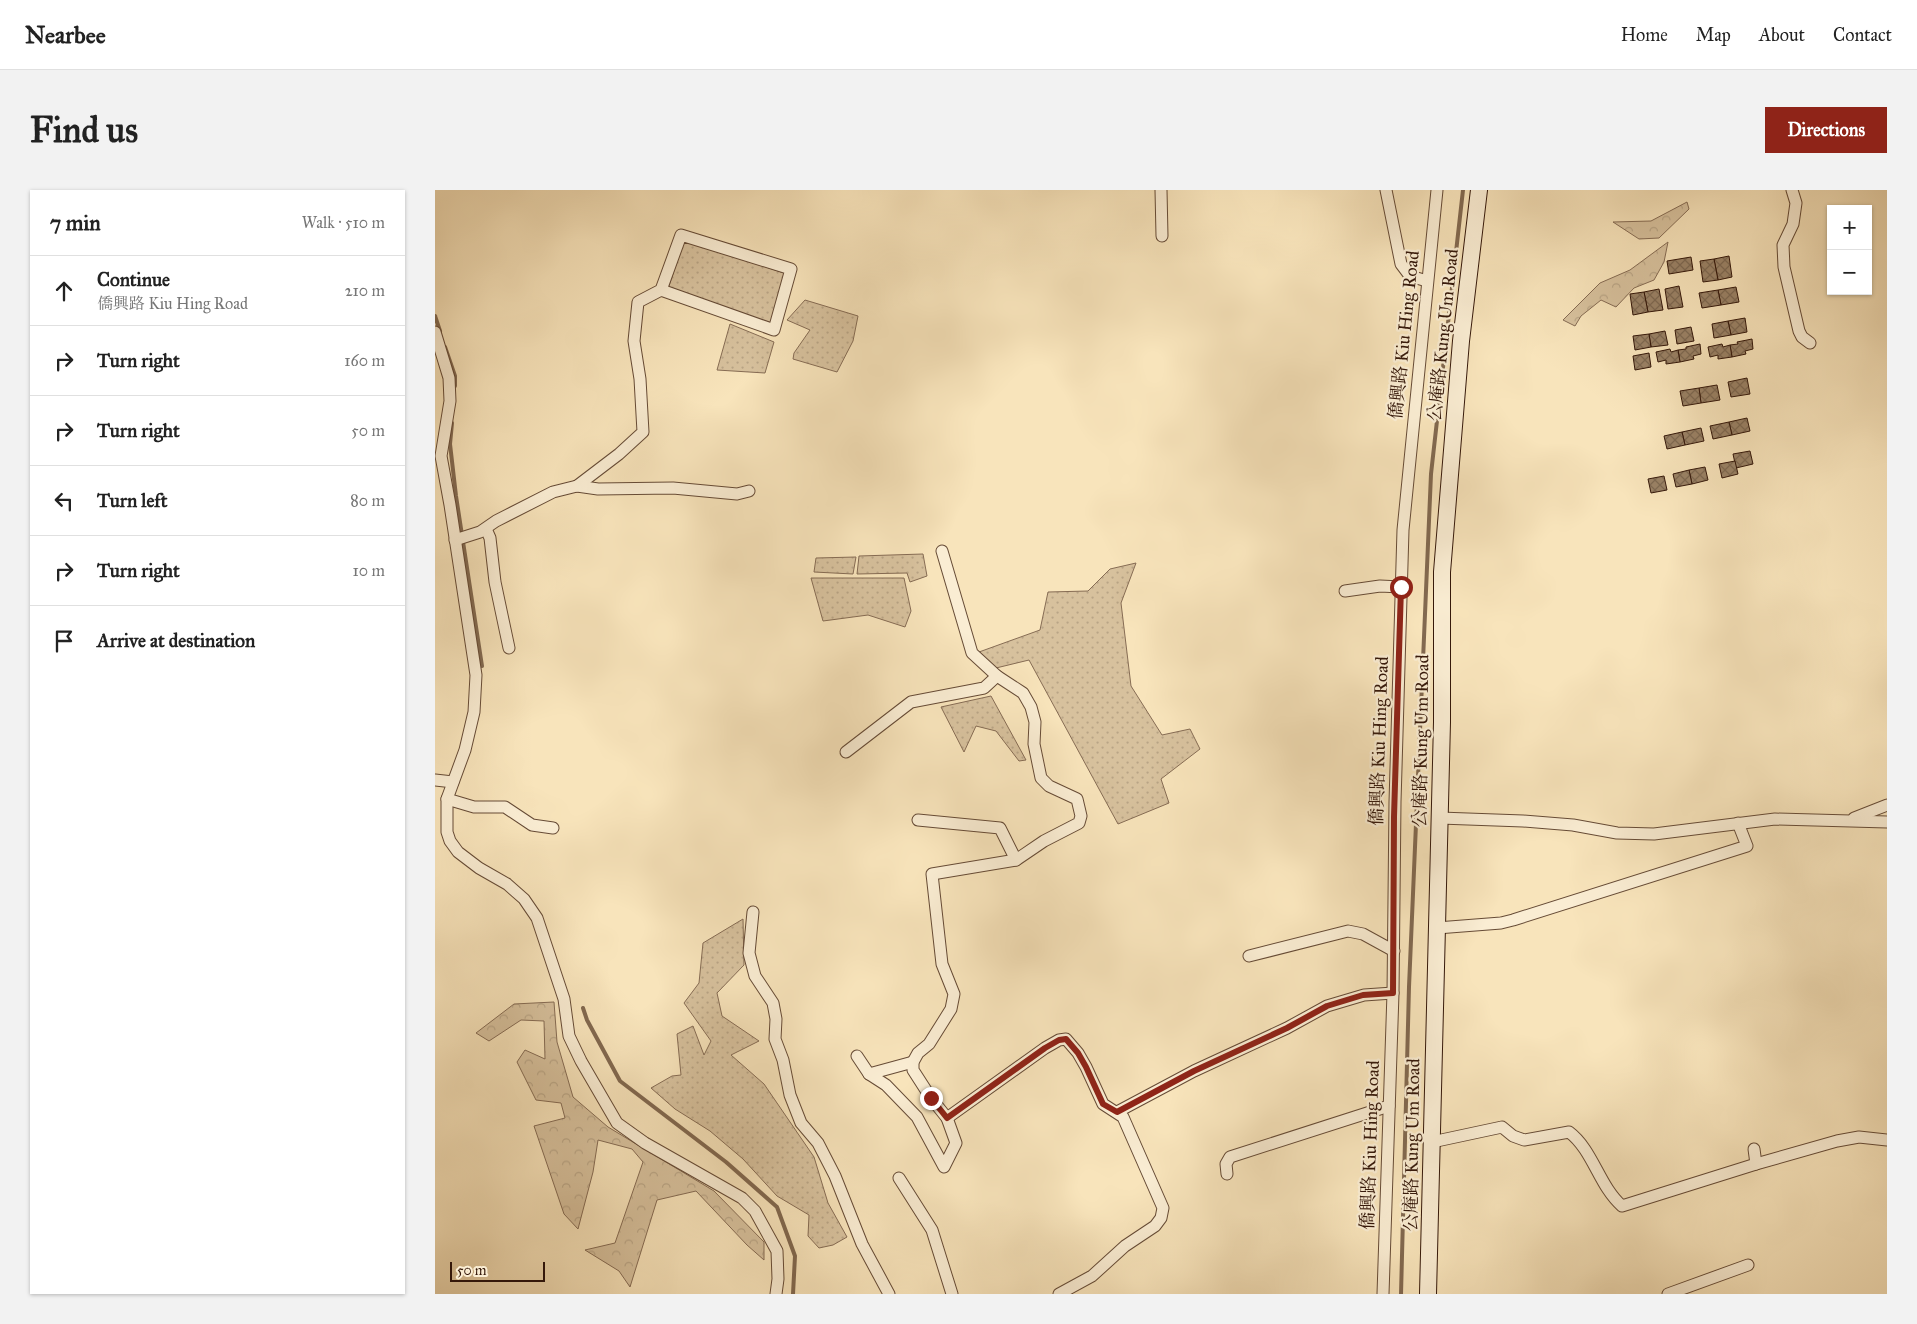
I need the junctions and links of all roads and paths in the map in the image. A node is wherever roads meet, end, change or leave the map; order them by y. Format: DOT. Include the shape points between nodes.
graph roads {
  1 [pos="1161,190"];
  2 [pos="1386,190"];
  3 [pos="1437,190"];
  4 [pos="1479,190"];
  5 [pos="1792,190"];
  6 [pos="1162,236"];
  7 [pos="1427,281"];
  8 [pos="661,290"];
  9 [pos="435,332"];
  10 [pos="1810,343"];
  11 [pos="577,486"];
  12 [pos="749,491"];
  13 [pos="483,531"];
  14 [pos="457,539"];
  15 [pos="942,551"];
  16 [pos="1401,587"];
  17 [pos="1345,591"];
  18 [pos="509,648"];
  19 [pos="997,676"];
  20 [pos="846,752"];
  21 [pos="435,780"];
  22 [pos="453,782"];
  23 [pos="447,799"];
  24 [pos="1887,805"];
  25 [pos="1440,818"];
  26 [pos="918,820"];
  27 [pos="1844,821"];
  28 [pos="1887,822"];
  29 [pos="1738,823"];
  30 [pos="553,828"];
  31 [pos="1016,860"];
  32 [pos="753,912"];
  33 [pos="1437,928"];
  34 [pos="1394,951"];
  35 [pos="1249,956"];
  36 [pos="1393,993"];
  37 [pos="857,1056"];
  38 [pos="913,1062"];
  39 [pos="869,1074"];
  40 [pos="1389,1106"];
  41 [pos="1117,1112"];
  42 [pos="947,1118"];
  43 [pos="1887,1140"];
  44 [pos="1432,1142"];
  45 [pos="1753,1149"];
  46 [pos="1756,1164"];
  47 [pos="1227,1174"];
  48 [pos="899,1178"];
  49 [pos="1748,1265"];
  50 [pos="776,1294"];
  51 [pos="889,1294"];
  52 [pos="952,1294"];
  53 [pos="1059,1294"];
  54 [pos="1383,1294"];
  55 [pos="1428,1294"];
  56 [pos="1669,1294"];
  1 -- 6 [label="street"];
  2 -- 7 [label="street" via="1401,264 1410,276"];
  3 -- 7 [label="street, 僑興路 Kiu Hing Road"];
  4 -- 25 [label="street, 公庵路 Kung Um Road" via="1461,341 1441,572"];
  5 -- 10 [label="street" via="1795,203 1793,224 1783,245 1784,267 1799,331"];
  7 -- 16 [label="street, 僑興路 Kiu Hing Road" via="1403,530"];
  8 -- 8 [label="street" via="681,236 791,269 774,330"];
  8 -- 11 [label="street" via="638,302 634,341 643,432"];
  9 -- 14 [label="street" via="449,378 441,456"];
  11 -- 12 [label="street" via="598,489 673,488 737,494"];
  11 -- 13 [label="street" via="553,492 497,520"];
  13 -- 14 [label="street"];
  13 -- 18 [label="street" via="490,538 495,582"];
  14 -- 22 [label="street" via="476,675 474,712"];
  15 -- 19 [label="street" via="972,653"];
  16 -- 17 [label="street"];
  16 -- 34 [label="street, 僑興路 Kiu Hing Road" via="1394,817"];
  19 -- 20 [label="street" via="984,688 911,702"];
  19 -- 31 [label="street" via="1023,693 1031,707 1041,778 1049,786 1077,800 1081,816 1074,827 1044,841"];
  21 -- 22 [label="street"];
  22 -- 23 [label="street"];
  23 -- 30 [label="street" via="474,807 505,807 532,825"];
  23 -- 50 [label="street" via="447,832 458,852 524,898 537,918 564,999 569,1036 617,1123 645,1143 742,1198 755,1211 777,1250"];
  24 -- 27 [label="street"];
  25 -- 29 [label="street" via="1523,821 1617,833 1654,834"];
  25 -- 33 [label="street, 公庵路 Kung Um Road"];
  26 -- 31 [label="street" via="1000,828"];
  27 -- 28 [label="street"];
  27 -- 29 [label="street" via="1775,819"];
  29 -- 33 [label="street" via="1747,846 1513,920"];
  31 -- 38 [label="street" via="932,874 943,964 954,994 951,1009 929,1044"];
  32 -- 51 [label="street" via="749,953 755,976 773,1003 775,1039 790,1095 801,1123 818,1143 835,1176 862,1244"];
  33 -- 44 [label="street, 公庵路 Kung Um Road"];
  34 -- 35 [label="street" via="1363,934 1348,931"];
  34 -- 36 [label="street, 僑興路 Kiu Hing Road"];
  36 -- 40 [label="street, 僑興路 Kiu Hing Road"];
  36 -- 41 [label="street" via="1363,995 1327,1006"];
  37 -- 39 [label="street"];
  38 -- 39 [label="street"];
  38 -- 42 [label="street" via="913,1070"];
  39 -- 42 [label="street" via="886,1085 917,1117 944,1167 956,1143"];
  40 -- 47 [label="street" via="1230,1157 1225,1164"];
  40 -- 54 [label="street, 僑興路 Kiu Hing Road"];
  41 -- 42 [label="street" via="1103,1104 1086,1067 1066,1039 1045,1048"];
  41 -- 53 [label="street" via="1123,1117 1163,1208 1161,1218 1092,1276"];
  43 -- 46 [label="street" via="1859,1137 1837,1141"];
  44 -- 46 [label="street" via="1502,1127 1524,1140 1569,1132 1578,1139 1614,1199 1622,1206"];
  44 -- 55 [label="street, 公庵路 Kung Um Road"];
  45 -- 46 [label="street"];
  48 -- 52 [label="street" via="932,1230"];
  49 -- 56 [label="street"];
}
